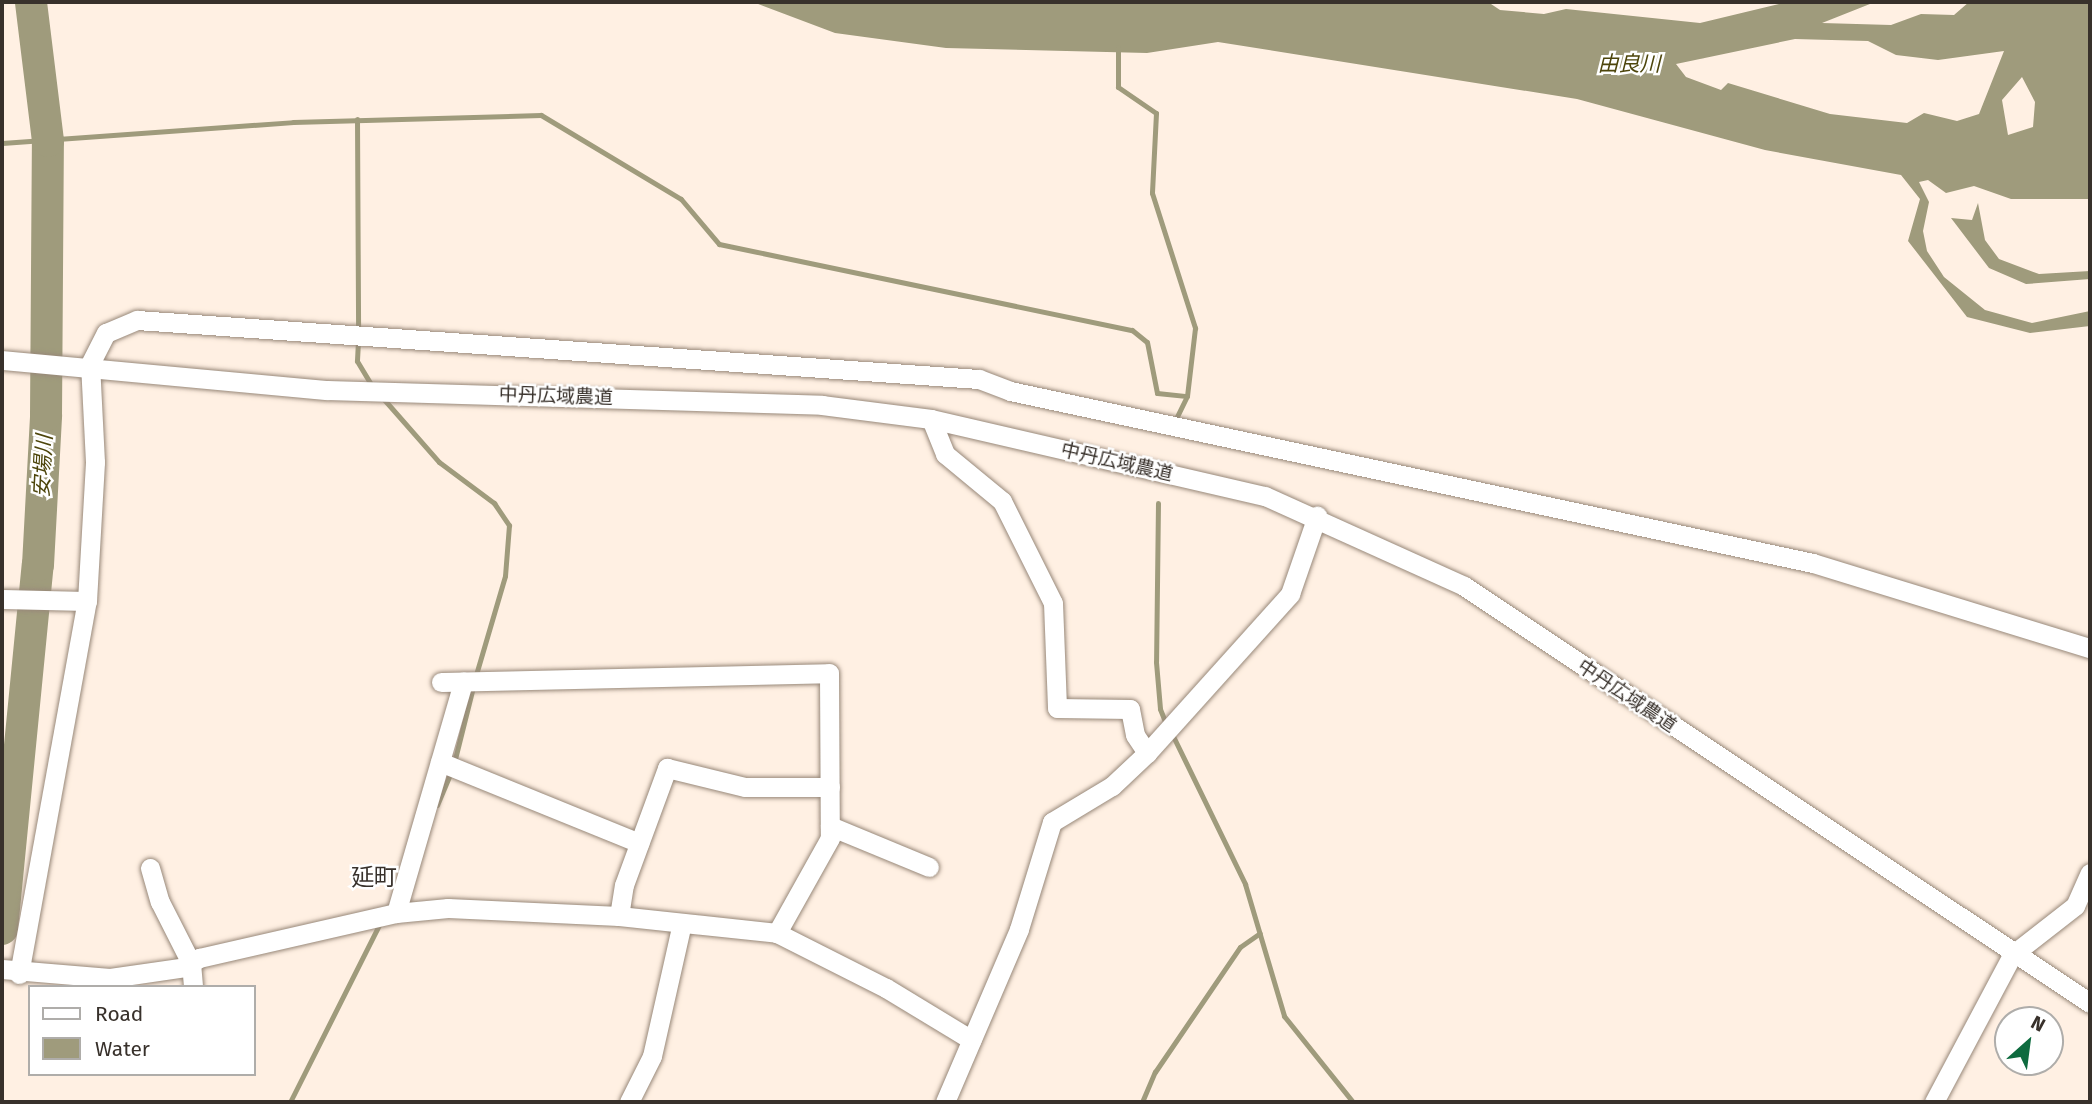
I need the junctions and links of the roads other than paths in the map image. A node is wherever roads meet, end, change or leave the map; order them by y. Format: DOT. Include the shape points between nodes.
graph roads {
  1 [pos="2,360"];
  2 [pos="86,364"];
  3 [pos="931,419"];
  4 [pos="1317,516"];
  5 [pos="2,599"];
  6 [pos="87,601"];
  7 [pos="2090,648"];
  8 [pos="441,682"];
  9 [pos="463,682"];
  10 [pos="1153,746"];
  11 [pos="440,762"];
  12 [pos="830,787"];
  13 [pos="830,826"];
  14 [pos="639,843"];
  15 [pos="929,867"];
  16 [pos="150,868"];
  17 [pos="2090,873"];
  18 [pos="396,913"];
  19 [pos="619,916"];
  20 [pos="682,923"];
  21 [pos="777,933"];
  22 [pos="2012,955"];
  23 [pos="191,963"];
  24 [pos="10,971"];
  25 [pos="193,985"];
  26 [pos="2090,1003"];
  27 [pos="972,1040"];
  28 [pos="629,1102"];
  29 [pos="945,1102"];
  30 [pos="1934,1102"];
  1 -- 2 [label="street, 中丹広域農道"];
  2 -- 3 [label="street, 中丹広域農道" via="327,390 800,403"];
  2 -- 6 [label="street" via="95,463"];
  2 -- 7 [label="street" via="106,333 137,320 979,379 1010,391 1813,563"];
  3 -- 4 [label="street, 中丹広域農道" via="1240,490"];
  3 -- 10 [label="street" via="945,454 1002,501 1052,603 1058,708 1130,709 1135,735"];
  4 -- 10 [label="street" via="1290,594"];
  4 -- 22 [label="street, 中丹広域農道" via="1464,586"];
  5 -- 6 [label="street"];
  6 -- 24 [label="street"];
  8 -- 9 [label="street"];
  9 -- 11 [label="street"];
  9 -- 12 [label="street" via="828,673"];
  10 -- 27 [label="street" via="1112,786 1052,822 1019,929"];
  11 -- 14 [label="street"];
  11 -- 18 [label="street"];
  12 -- 13 [label="street"];
  12 -- 14 [label="street" via="745,787 667,768"];
  13 -- 15 [label="street"];
  13 -- 21 [label="street" via="830,838"];
  14 -- 19 [label="street"];
  16 -- 23 [label="street" via="160,902"];
  17 -- 22 [label="street" via="2075,906"];
  18 -- 19 [label="street" via="448,908"];
  18 -- 23 [label="street"];
  19 -- 20 [label="street"];
  20 -- 21 [label="street"];
  20 -- 28 [label="street" via="652,1056"];
  21 -- 27 [label="street" via="886,988"];
  22 -- 26 [label="street, 中丹広域農道"];
  22 -- 30 [label="street"];
  23 -- 24 [label="street" via="110,978"];
  23 -- 25 [label="street"];
  27 -- 29 [label="street"];
}
